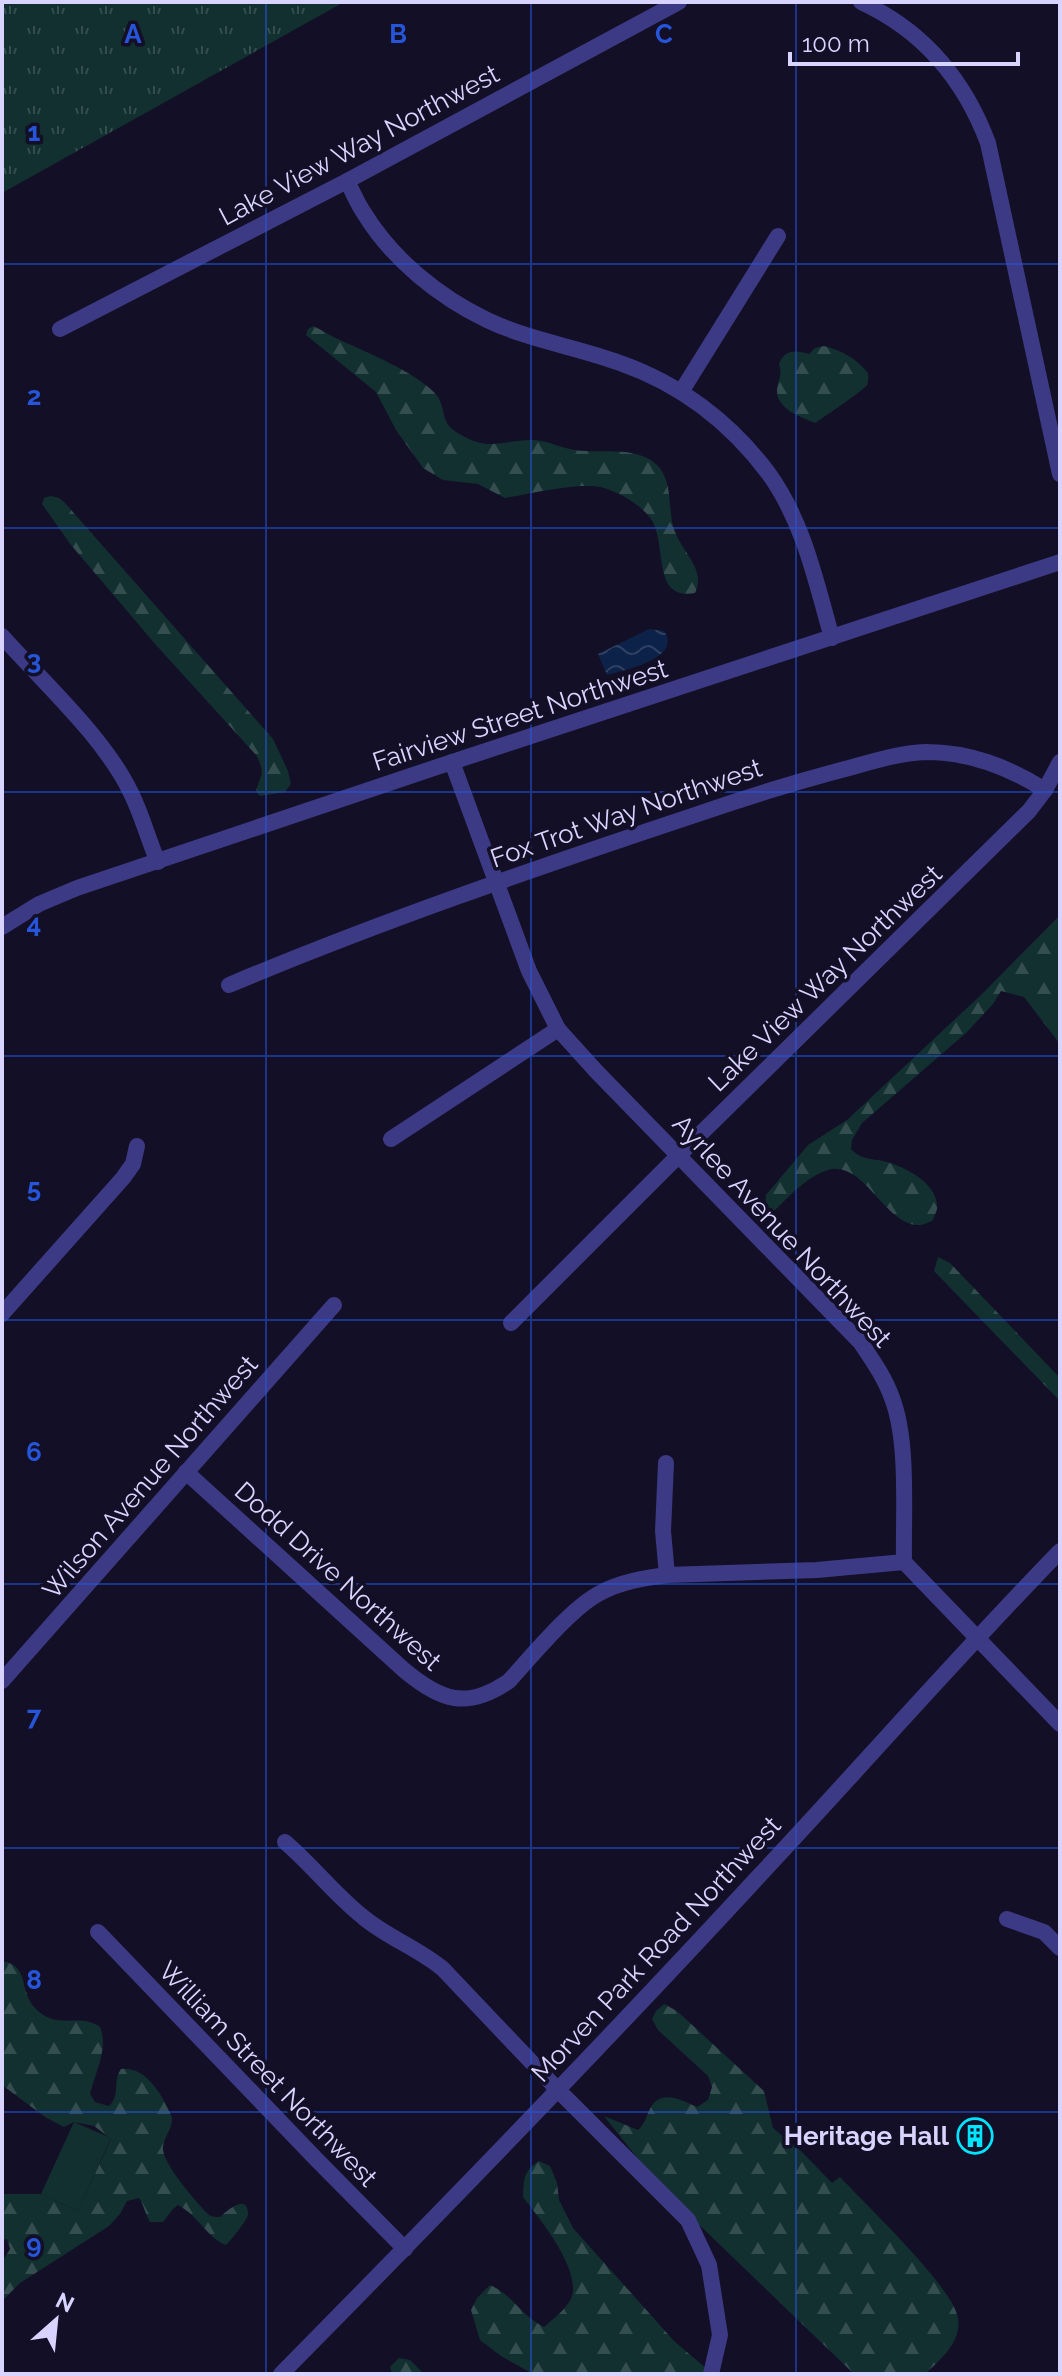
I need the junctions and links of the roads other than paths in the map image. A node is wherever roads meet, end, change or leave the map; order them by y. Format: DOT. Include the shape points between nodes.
graph roads {
  1 [pos="679,2"];
  2 [pos="861,2"];
  3 [pos="347,181"];
  4 [pos="778,236"];
  5 [pos="60,329"];
  6 [pos="681,392"];
  7 [pos="1060,474"];
  8 [pos="1060,562"];
  9 [pos="2,636"];
  10 [pos="832,638"];
  11 [pos="452,762"];
  12 [pos="1060,762"];
  13 [pos="1045,790"];
  14 [pos="158,862"];
  15 [pos="496,882"];
  16 [pos="2,927"];
  17 [pos="229,985"];
  18 [pos="558,1029"];
  19 [pos="391,1139"];
  20 [pos="137,1146"];
  21 [pos="679,1155"];
  22 [pos="334,1305"];
  23 [pos="2,1314"];
  24 [pos="511,1323"];
  25 [pos="666,1463"];
  26 [pos="186,1472"];
  27 [pos="1060,1551"];
  28 [pos="904,1562"];
  29 [pos="667,1575"];
  30 [pos="977,1636"];
  31 [pos="2,1681"];
  32 [pos="1060,1724"];
  33 [pos="285,1842"];
  34 [pos="1007,1919"];
  35 [pos="98,1932"];
  36 [pos="1060,1948"];
  37 [pos="557,2089"];
  38 [pos="405,2249"];
  39 [pos="281,2374"];
  40 [pos="711,2374"];
  1 -- 3 [label="street, Lake View Way Northwest"];
  2 -- 7 [label="street" via="904,25 928,46 976,113 988,143"];
  3 -- 5 [label="street, Lake View Way Northwest"];
  3 -- 6 [label="street" via="383,240 453,301 515,332 620,363"];
  4 -- 6 [label="street"];
  6 -- 10 [label="street" via="739,439 787,503 803,537"];
  8 -- 10 [label="street, Fairview Street Northwest"];
  9 -- 14 [label="street" via="115,764"];
  10 -- 11 [label="street, Fairview Street Northwest"];
  11 -- 14 [label="street, Fairview Street Northwest"];
  11 -- 15 [label="street, Ayrlee Avenue Northwest"];
  12 -- 13 [label="street, Lake View Way Northwest"];
  13 -- 15 [label="street, Fox Trot Way Northwest" via="976,757 898,755 785,784"];
  13 -- 21 [label="street, Lake View Way Northwest"];
  14 -- 16 [label="street, Fairview Street Northwest" via="77,888"];
  15 -- 17 [label="street, Fox Trot Way Northwest"];
  15 -- 18 [label="street, Ayrlee Avenue Northwest" via="529,971"];
  18 -- 19 [label="street"];
  18 -- 21 [label="street, Ayrlee Avenue Northwest"];
  20 -- 23 [label="street" via="123,1178"];
  21 -- 24 [label="street, Lake View Way Northwest"];
  21 -- 28 [label="street, Ayrlee Avenue Northwest" via="861,1343 879,1369 899,1429"];
  22 -- 26 [label="street, Wilson Avenue Northwest"];
  25 -- 29 [label="street"];
  26 -- 29 [label="street, Dodd Drive Northwest" via="404,1670 426,1688 452,1699 481,1696 509,1681 600,1592"];
  26 -- 31 [label="street, Wilson Avenue Northwest"];
  27 -- 30 [label="street, Morven Park Road Northwest"];
  28 -- 29 [label="street, Dodd Drive Northwest"];
  28 -- 30 [label="street"];
  30 -- 32 [label="street"];
  30 -- 37 [label="street, Morven Park Road Northwest"];
  33 -- 37 [label="street" via="360,1915 443,1969"];
  34 -- 36 [label="street" via="1044,1932"];
  35 -- 38 [label="street, William Street Northwest"];
  37 -- 38 [label="street, Morven Park Road Northwest"];
  37 -- 40 [label="street" via="695,2231 709,2265 720,2335"];
  38 -- 39 [label="street, Morven Park Road Northwest"];
}
